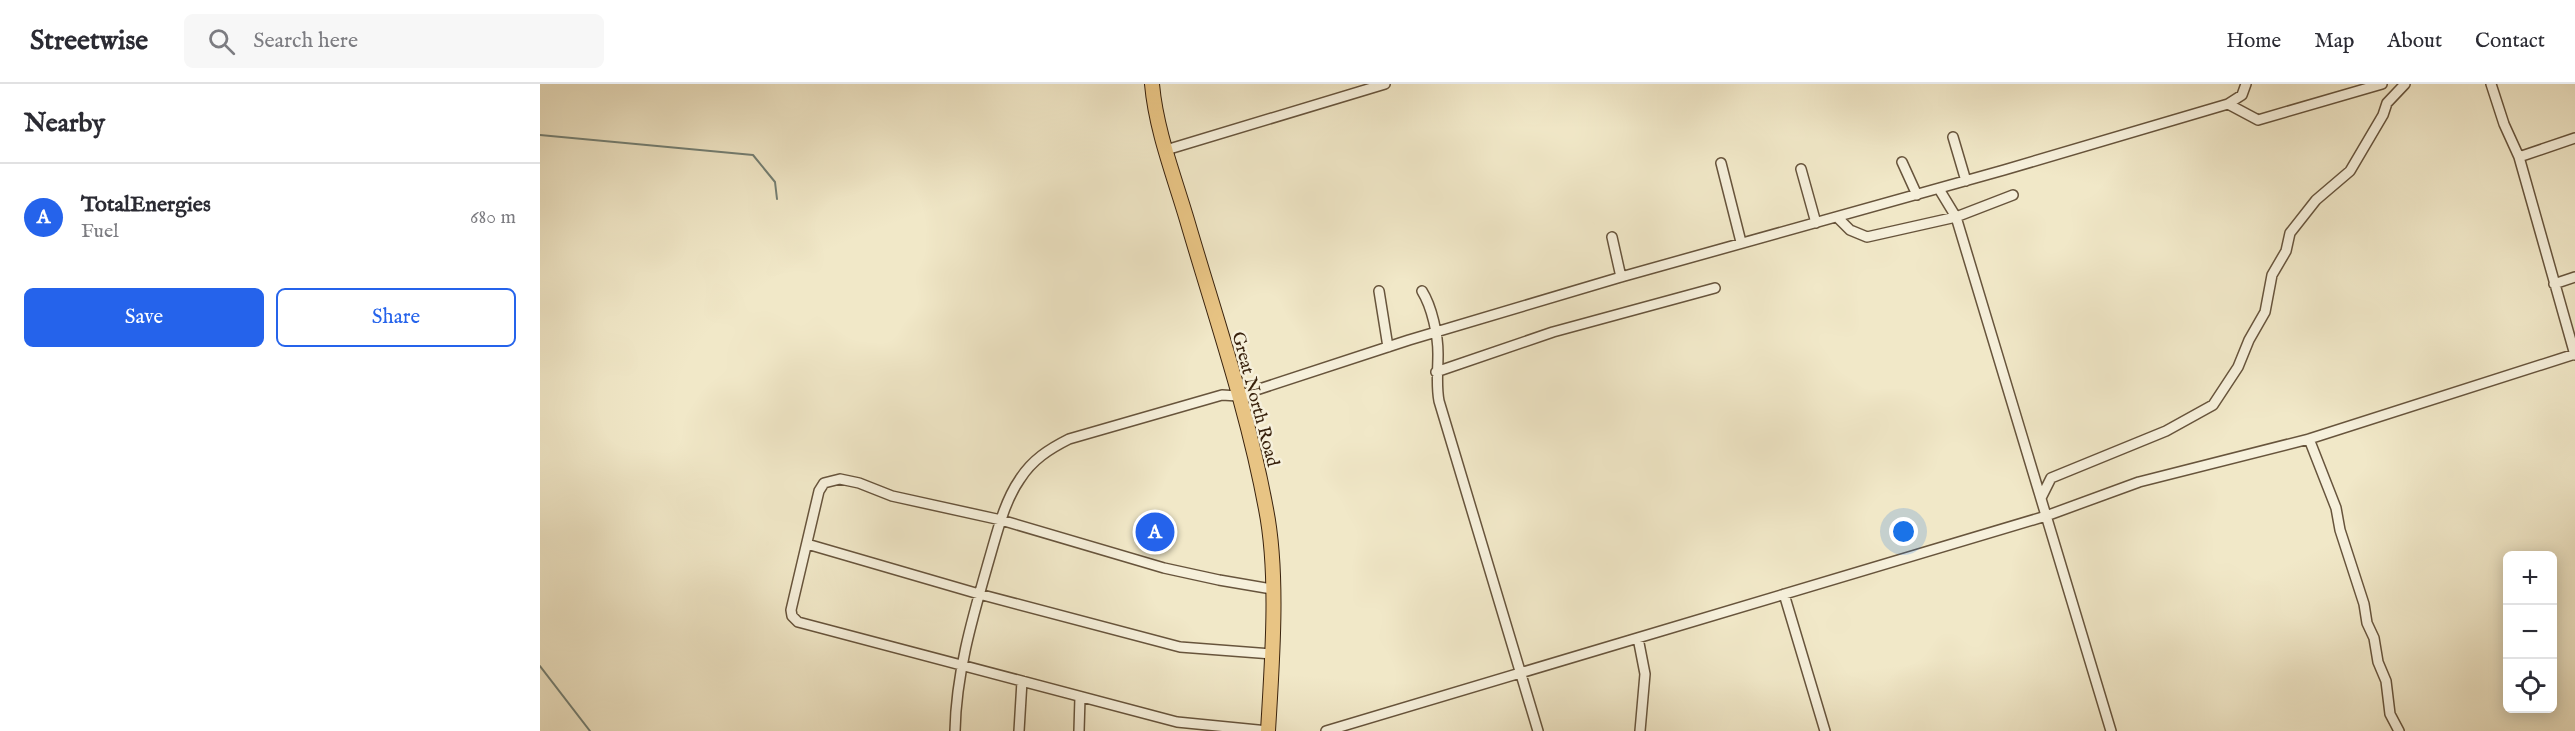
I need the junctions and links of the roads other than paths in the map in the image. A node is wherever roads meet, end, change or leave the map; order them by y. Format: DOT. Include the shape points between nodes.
graph roads {
  1 [pos="1146,84"];
  2 [pos="1152,84"];
  3 [pos="1385,84"];
  4 [pos="2246,84"];
  5 [pos="2382,84"];
  6 [pos="2405,84"];
  7 [pos="2491,84"];
  8 [pos="1153,98"];
  9 [pos="2228,104"];
  10 [pos="1953,137"];
  11 [pos="2575,138"];
  12 [pos="1166,150"];
  13 [pos="2520,157"];
  14 [pos="1721,162"];
  15 [pos="1902,162"];
  16 [pos="1801,168"];
  17 [pos="1966,181"];
  18 [pos="1939,189"];
  19 [pos="1917,195"];
  20 [pos="2013,195"];
  21 [pos="1837,217"];
  22 [pos="1956,217"];
  23 [pos="1816,223"];
  24 [pos="1612,237"];
  25 [pos="1742,242"];
  26 [pos="1621,277"];
  27 [pos="2575,277"];
  28 [pos="2554,284"];
  29 [pos="1715,288"];
  30 [pos="1379,291"];
  31 [pos="1422,291"];
  32 [pos="1436,333"];
  33 [pos="1388,347"];
  34 [pos="2575,354"];
  35 [pos="1436,372"];
  36 [pos="1238,396"];
  37 [pos="2309,439"];
  38 [pos="2041,498"];
  39 [pos="2046,516"];
  40 [pos="1001,520"];
  41 [pos="807,543"];
  42 [pos="1272,589"];
  43 [pos="979,594"];
  44 [pos="1784,594"];
  45 [pos="1638,638"];
  46 [pos="1272,654"];
  47 [pos="962,665"];
  48 [pos="1521,674"];
  49 [pos="1022,681"];
  50 [pos="1080,697"];
  51 [pos="1231,729"];
  52 [pos="954,731"];
  53 [pos="1019,731"];
  54 [pos="1079,731"];
  55 [pos="1268,731"];
  56 [pos="1326,731"];
  57 [pos="1538,731"];
  58 [pos="1640,731"];
  59 [pos="1825,731"];
  60 [pos="2111,731"];
  61 [pos="2399,731"];
  1 -- 8 [label="street"];
  2 -- 8 [label="highway, Great North Road"];
  3 -- 12 [label="street"];
  4 -- 9 [label="street" via="2242,95"];
  5 -- 9 [label="street" via="2258,120"];
  6 -- 38 [label="street" via="2387,103 2349,171 2316,200 2290,232 2286,251 2272,275 2265,312 2238,367 2213,405 2166,431 2051,478"];
  7 -- 13 [label="street"];
  8 -- 12 [label="highway, Great North Road"];
  9 -- 17 [label="street"];
  10 -- 17 [label="street"];
  11 -- 13 [label="street"];
  12 -- 36 [label="highway, Great North Road"];
  13 -- 28 [label="street"];
  14 -- 25 [label="street"];
  15 -- 19 [label="street"];
  16 -- 23 [label="street"];
  17 -- 18 [label="street"];
  18 -- 19 [label="street"];
  18 -- 22 [label="street"];
  19 -- 21 [label="street"];
  20 -- 22 [label="street"];
  21 -- 22 [label="street" via="1850,230 1867,237"];
  21 -- 23 [label="street"];
  22 -- 38 [label="street"];
  23 -- 25 [label="street"];
  24 -- 26 [label="street"];
  25 -- 26 [label="street"];
  26 -- 32 [label="street"];
  27 -- 28 [label="street"];
  28 -- 34 [label="street"];
  29 -- 35 [label="street" via="1553,332"];
  30 -- 33 [label="street"];
  31 -- 32 [label="street"];
  32 -- 33 [label="street"];
  32 -- 35 [label="street"];
  33 -- 36 [label="street"];
  34 -- 37 [label="street"];
  35 -- 48 [label="street" via="1438,401"];
  36 -- 40 [label="street" via="1222,395 1052,447 1019,480"];
  36 -- 42 [label="highway, Great North Road" via="1267,511"];
  37 -- 39 [label="street" via="2139,482"];
  37 -- 61 [label="street" via="2336,508 2386,681 2390,714"];
  38 -- 39 [label="street"];
  39 -- 44 [label="street"];
  39 -- 60 [label="street"];
  40 -- 41 [label="street" via="892,496 840,479 824,483 819,491"];
  40 -- 42 [label="street" via="1164,568"];
  40 -- 43 [label="street"];
  41 -- 43 [label="street"];
  41 -- 47 [label="street" via="791,610 798,622"];
  42 -- 46 [label="highway, Great North Road"];
  43 -- 46 [label="street" via="1180,647"];
  43 -- 47 [label="street"];
  44 -- 45 [label="street"];
  44 -- 59 [label="street"];
  45 -- 48 [label="street"];
  45 -- 58 [label="street" via="1645,674"];
  46 -- 55 [label="highway, Great North Road"];
  47 -- 49 [label="street"];
  47 -- 52 [label="street"];
  48 -- 56 [label="street"];
  48 -- 57 [label="street"];
  49 -- 50 [label="street"];
  49 -- 53 [label="street"];
  50 -- 51 [label="street" via="1177,722"];
  50 -- 54 [label="street"];
  51 -- 55 [label="street"];
}
